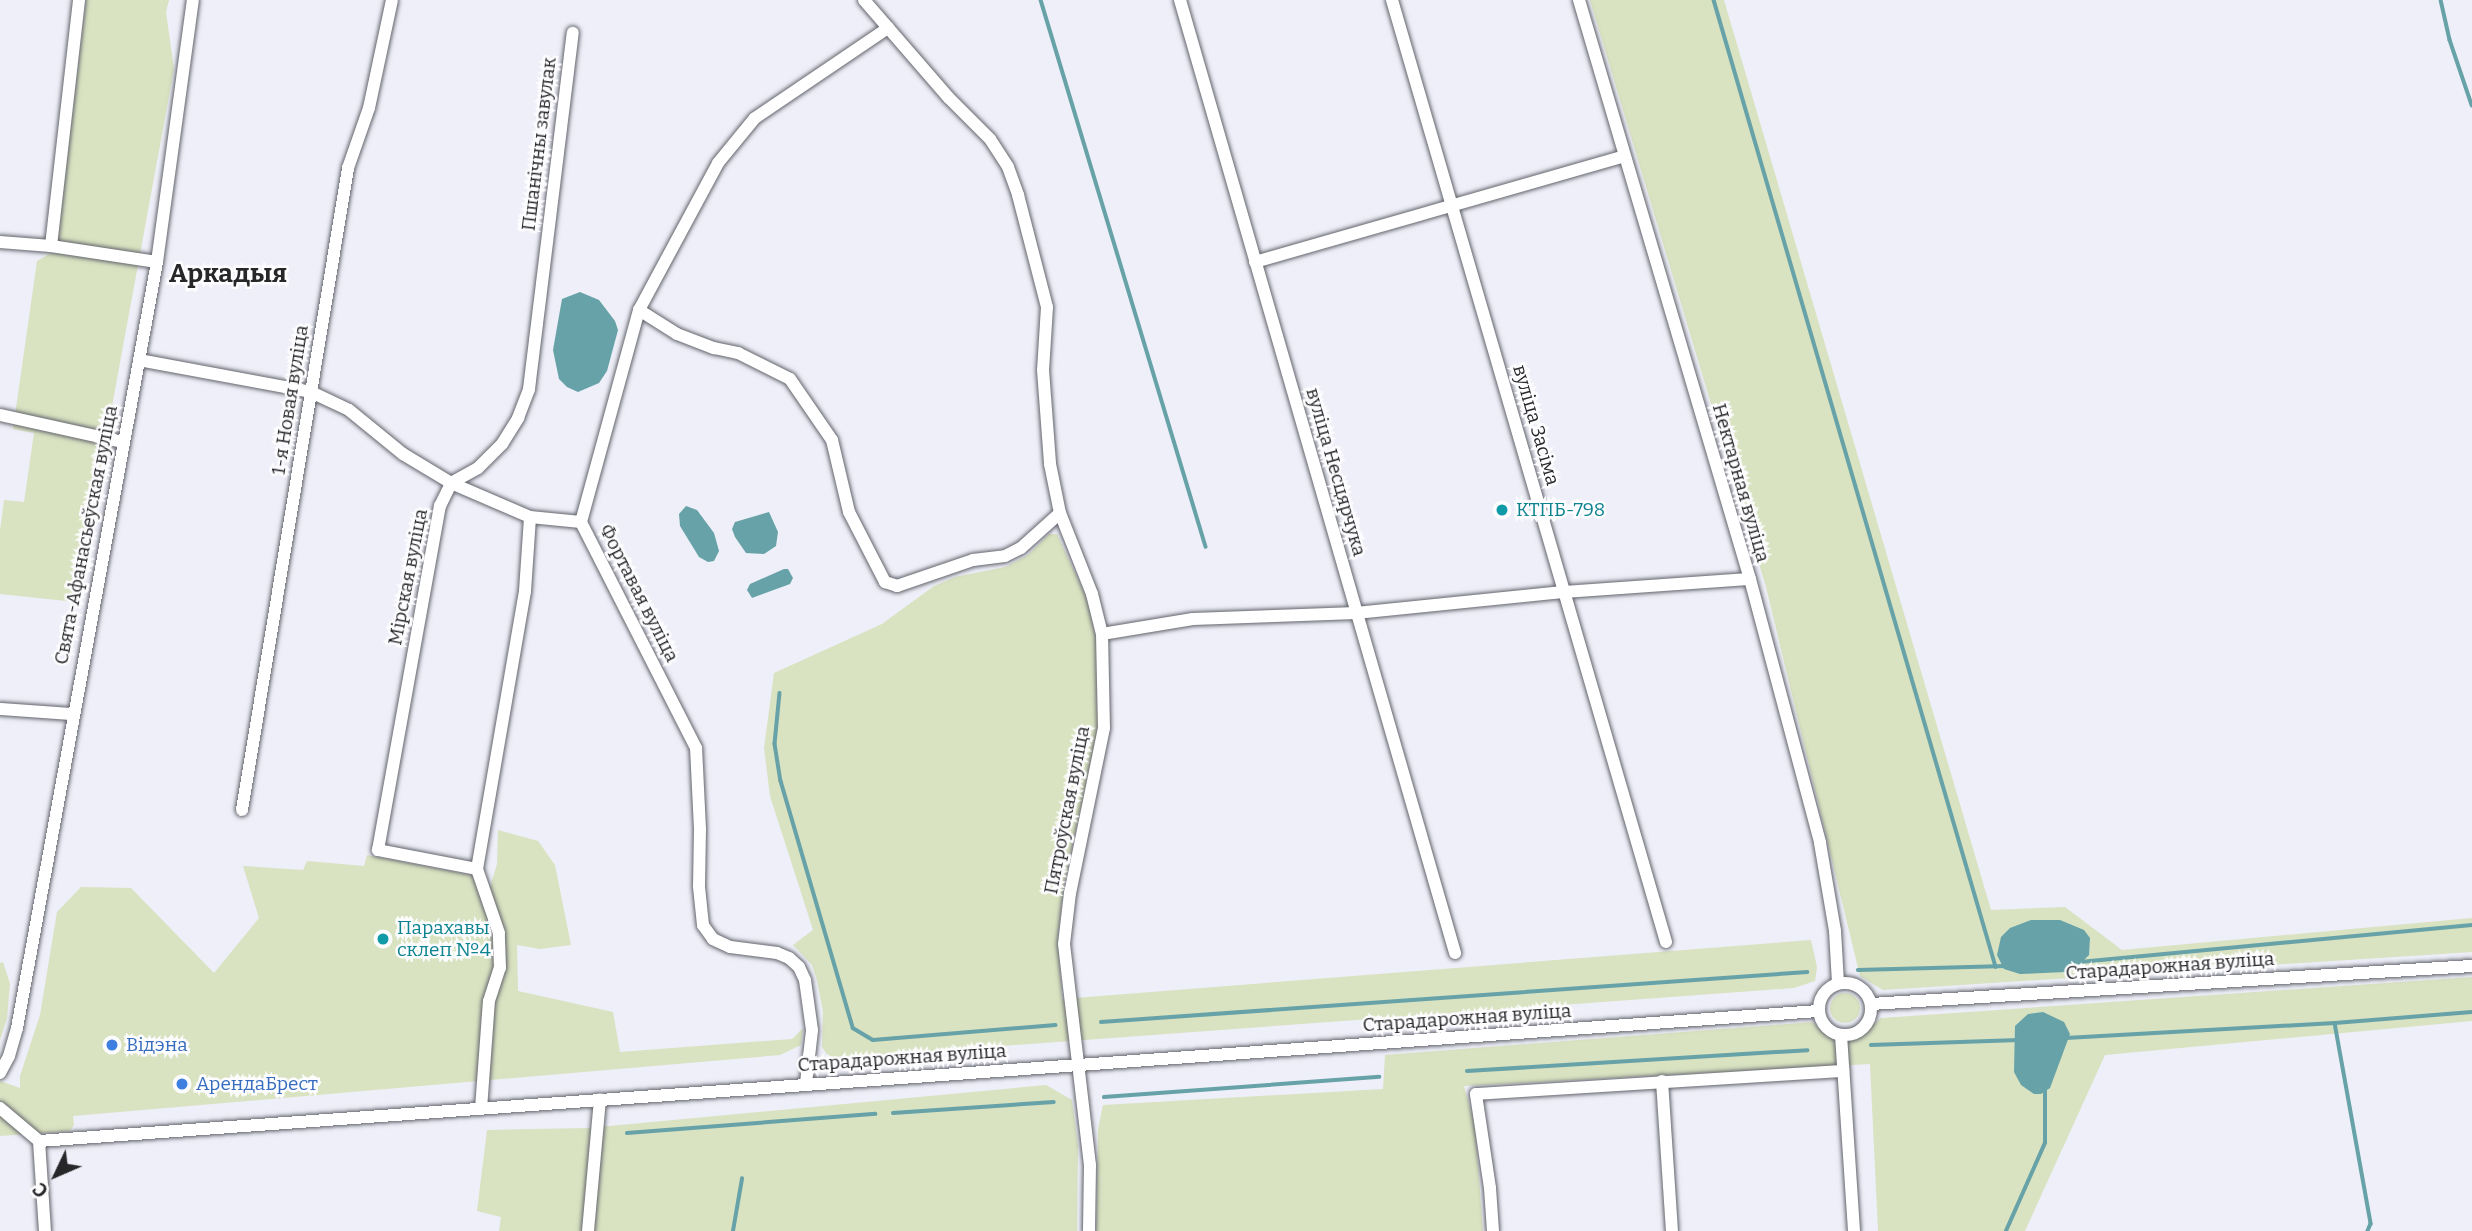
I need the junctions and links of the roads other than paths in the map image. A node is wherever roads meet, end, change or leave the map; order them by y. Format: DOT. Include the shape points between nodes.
graph roads {
  1 [pos="79,0"];
  2 [pos="193,0"];
  3 [pos="393,0"];
  4 [pos="864,0"];
  5 [pos="1180,0"];
  6 [pos="1392,0"];
  7 [pos="1579,0"];
  8 [pos="888,28"];
  9 [pos="573,33"];
  10 [pos="1625,156"];
  11 [pos="1453,205"];
  12 [pos="0,242"];
  13 [pos="51,246"];
  14 [pos="157,262"];
  15 [pos="1255,262"];
  16 [pos="639,310"];
  17 [pos="139,360"];
  18 [pos="311,392"];
  19 [pos="0,415"];
  20 [pos="123,442"];
  21 [pos="451,483"];
  22 [pos="1060,513"];
  23 [pos="530,517"];
  24 [pos="581,522"];
  25 [pos="1750,579"];
  26 [pos="1563,592"];
  27 [pos="1356,613"];
  28 [pos="1102,634"];
  29 [pos="0,709"];
  30 [pos="72,714"];
  31 [pos="242,810"];
  32 [pos="477,869"];
  33 [pos="1666,942"];
  34 [pos="1455,953"];
  35 [pos="2472,966"];
  36 [pos="1838,983"];
  37 [pos="1871,1004"];
  38 [pos="1818,1011"];
  39 [pos="1841,1035"];
  40 [pos="1079,1065"];
  41 [pos="1843,1070"];
  42 [pos="0,1073"];
  43 [pos="1662,1081"];
  44 [pos="806,1083"];
  45 [pos="600,1100"];
  46 [pos="0,1108"];
  47 [pos="481,1109"];
  48 [pos="39,1141"];
  49 [pos="45,1231"];
  50 [pos="588,1231"];
  51 [pos="1089,1231"];
  52 [pos="1493,1231"];
  53 [pos="1672,1231"];
  54 [pos="1854,1231"];
  1 -- 13 [label="street"];
  2 -- 14 [label="street, Свята-Афанасьеўская вуліца"];
  3 -- 18 [label="street, 1-я Новая вуліца" via="369,107 348,168"];
  4 -- 8 [label="street, Пятроўская вуліца"];
  5 -- 15 [label="street, вуліца Несцярчука"];
  6 -- 11 [label="street, вуліца Засіма"];
  7 -- 10 [label="street, Нектарная вуліца"];
  8 -- 16 [label="street, Фортавая вуліца" via="755,118 736,138"];
  8 -- 22 [label="street, Пятроўская вуліца" via="990,139 1008,167 1018,195 1047,307 1043,370 1050,464"];
  9 -- 21 [label="street, Пшанічны завулак" via="529,389 502,444 478,468"];
  10 -- 11 [label="street"];
  10 -- 25 [label="street, Нектарная вуліца"];
  11 -- 15 [label="street"];
  11 -- 26 [label="street, вуліца Засіма"];
  12 -- 13 [label="street"];
  13 -- 14 [label="street"];
  14 -- 17 [label="street, Свята-Афанасьеўская вуліца"];
  15 -- 27 [label="street, вуліца Несцярчука"];
  16 -- 22 [label="street" via="677,334 738,353 790,379 832,440 849,512 885,582 897,586 972,560 1005,556 1021,548"];
  16 -- 24 [label="street, Фортавая вуліца"];
  17 -- 18 [label="street"];
  17 -- 20 [label="street, Свята-Афанасьеўская вуліца"];
  18 -- 21 [label="street" via="349,410 403,454"];
  18 -- 31 [label="street, 1-я Новая вуліца"];
  19 -- 20 [label="street"];
  20 -- 30 [label="street, Свята-Афанасьеўская вуліца"];
  21 -- 23 [label="street"];
  21 -- 32 [label="street, Мірская вуліца" via="440,506 378,850"];
  22 -- 28 [label="street, Пятроўская вуліца" via="1092,594"];
  23 -- 24 [label="street"];
  23 -- 32 [label="street" via="525,591"];
  24 -- 44 [label="street, Фортавая вуліца" via="696,748 703,925 713,939 730,947 789,958 805,980 812,1030"];
  25 -- 26 [label="street"];
  25 -- 36 [label="street, Нектарная вуліца" via="1820,843 1835,931"];
  26 -- 27 [label="street"];
  26 -- 33 [label="street, вуліца Засіма"];
  27 -- 28 [label="street" via="1194,619"];
  27 -- 34 [label="street, вуліца Несцярчука"];
  28 -- 40 [label="street, Пятроўская вуліца" via="1104,728 1064,944"];
  29 -- 30 [label="street"];
  30 -- 42 [label="street, Свята-Афанасьеўская вуліца" via="16,1028"];
  32 -- 47 [label="street" via="499,933 500,968 489,1001"];
  35 -- 37 [label="street, Старадарожная вуліца"];
  36 -- 37 [label="street" via="1856,985"];
  36 -- 38 [label="street" via="1825,992"];
  37 -- 39 [label="street" via="1865,1026"];
  38 -- 39 [label="street" via="1827,1029"];
  38 -- 40 [label="street, Старадарожная вуліца"];
  39 -- 41 [label="street"];
  40 -- 44 [label="street, Старадарожная вуліца"];
  40 -- 51 [label="street, Пятроўская вуліца" via="1090,1165"];
  41 -- 43 [label="street"];
  41 -- 54 [label="street"];
  43 -- 52 [label="street" via="1476,1094"];
  43 -- 53 [label="street"];
  44 -- 45 [label="street, Старадарожная вуліца"];
  45 -- 47 [label="street, Старадарожная вуліца"];
  45 -- 50 [label="street"];
  46 -- 48 [label="street"];
  47 -- 48 [label="street, Старадарожная вуліца"];
  48 -- 49 [label="street"];
}
